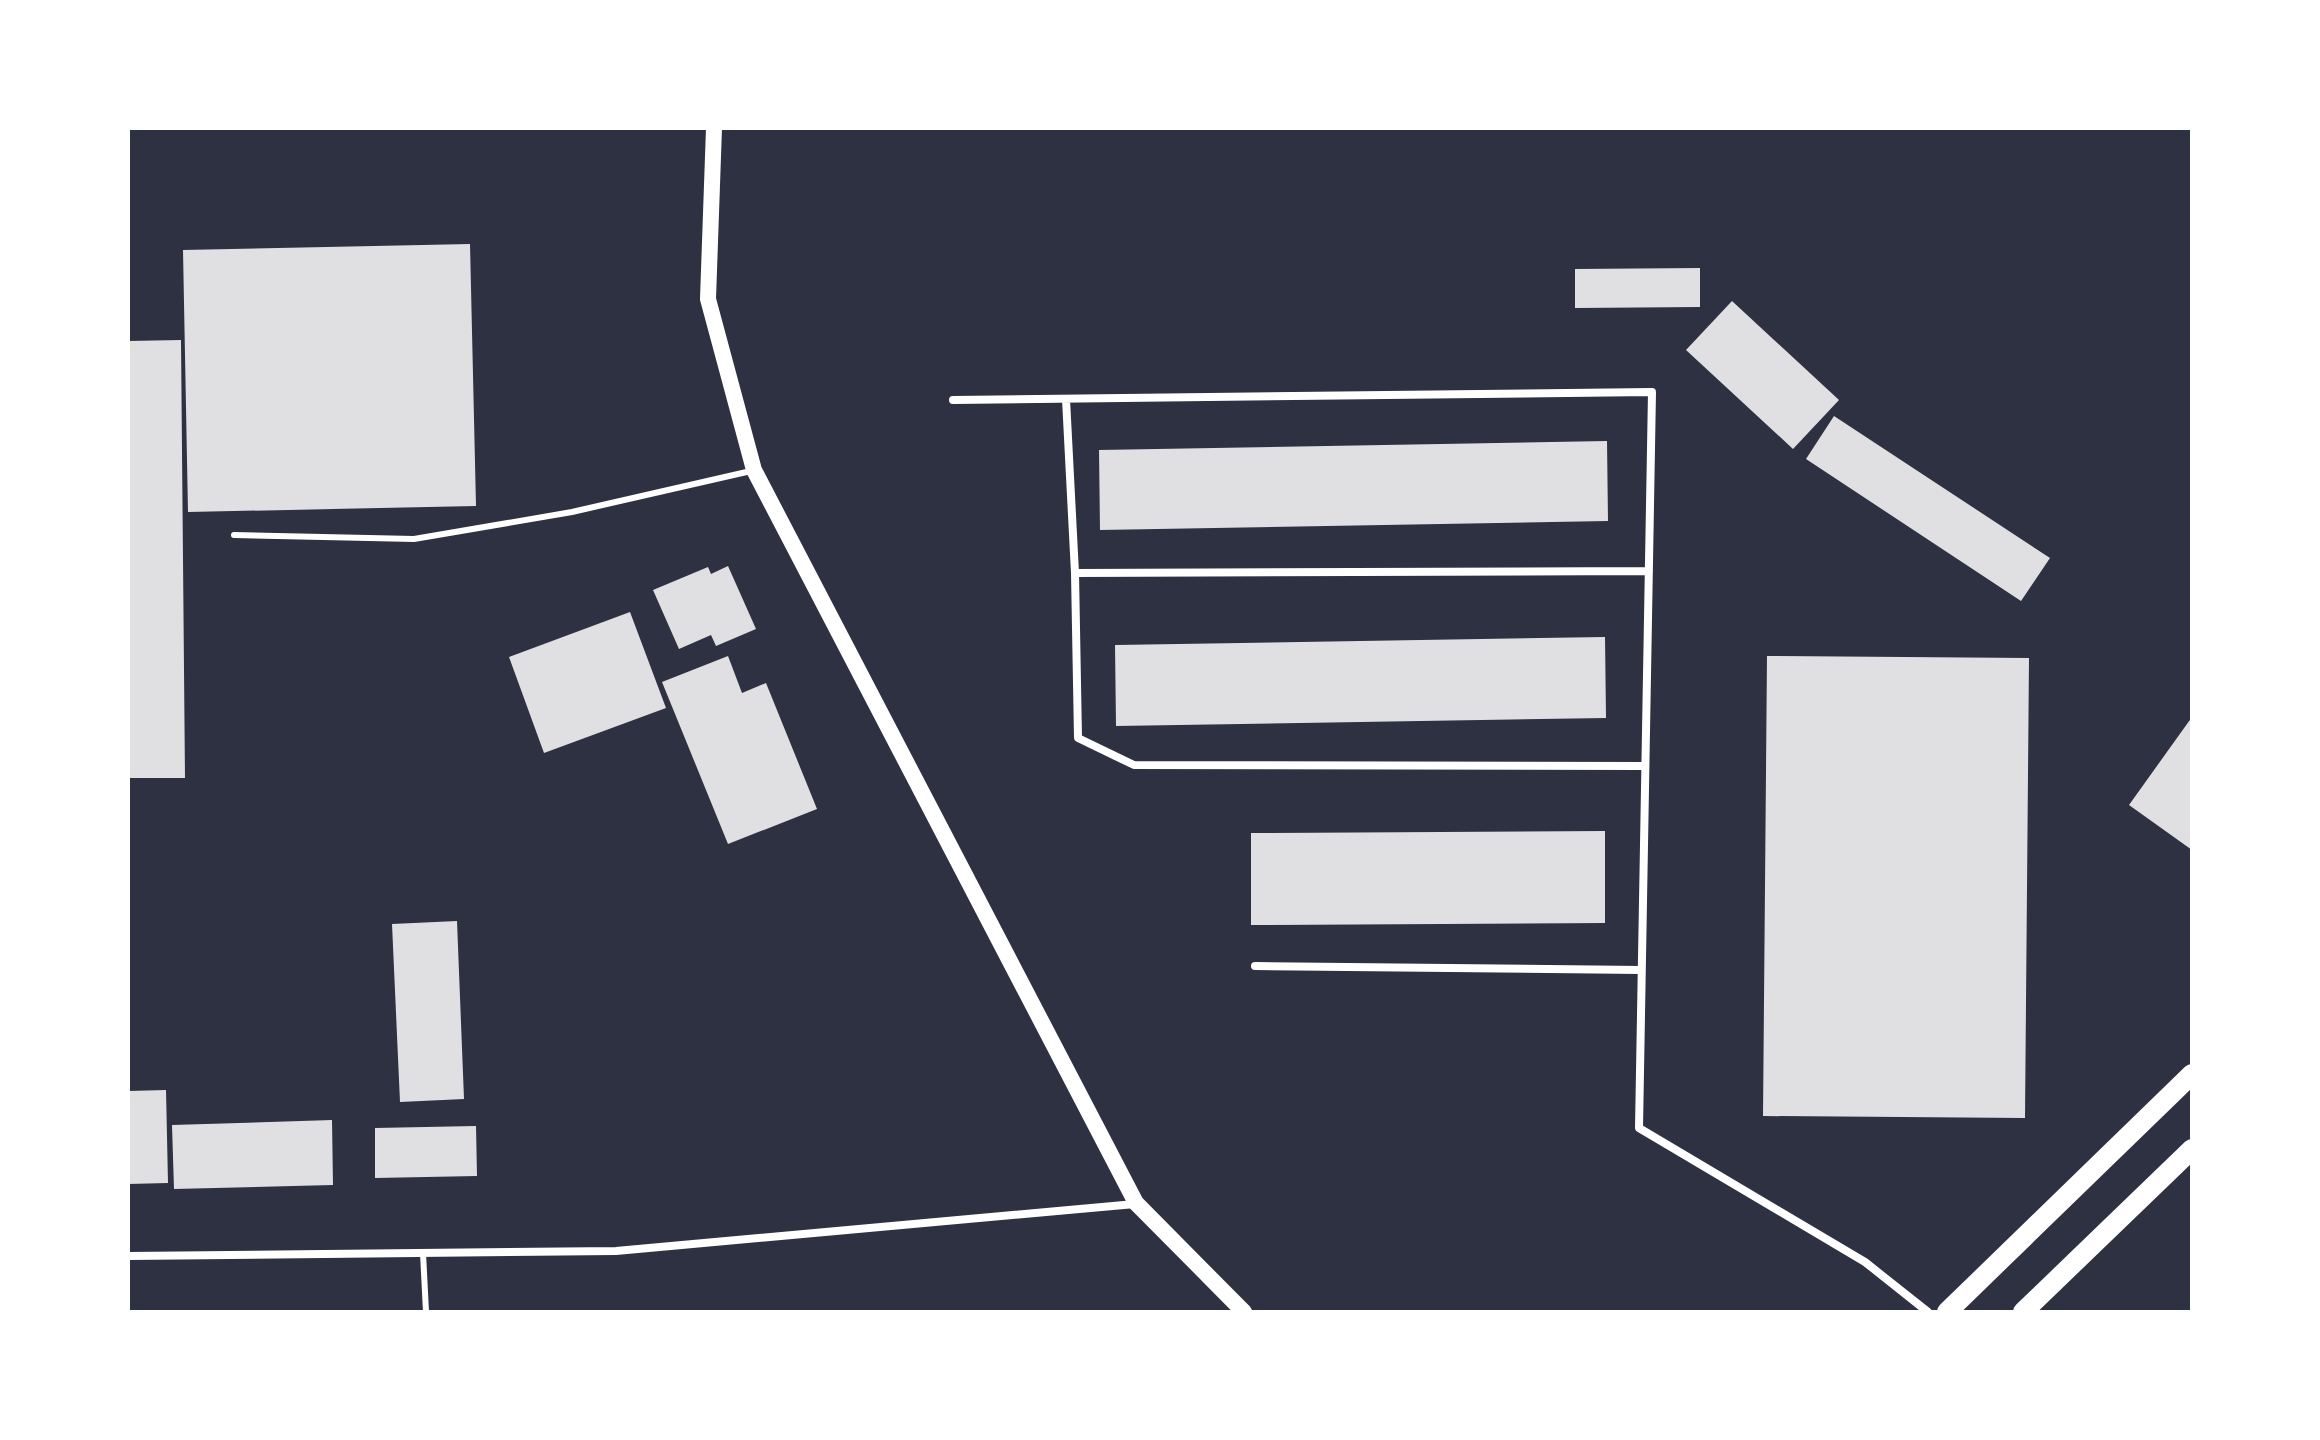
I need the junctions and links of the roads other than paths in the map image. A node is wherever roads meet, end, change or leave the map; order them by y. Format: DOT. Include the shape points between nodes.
graph roads {
  1 [pos="714,128"];
  2 [pos="1066,399"];
  3 [pos="953,400"];
  4 [pos="754,470"];
  5 [pos="234,535"];
  6 [pos="1649,571"];
  7 [pos="1075,573"];
  8 [pos="1645,766"];
  9 [pos="1255,966"];
  10 [pos="1641,970"];
  11 [pos="2192,1074"];
  12 [pos="2192,1149"];
  13 [pos="1136,1203"];
  14 [pos="423,1253"];
  15 [pos="128,1256"];
  16 [pos="426,1312"];
  17 [pos="1244,1312"];
  18 [pos="1928,1312"];
  19 [pos="1947,1312"];
  20 [pos="2023,1312"];
  1 -- 4 [label="main road" via="708,299"];
  2 -- 3 [label="street"];
  2 -- 6 [label="street" via="1652,392"];
  2 -- 7 [label="street"];
  4 -- 5 [label="lane" via="572,512 414,539"];
  4 -- 13 [label="main road"];
  6 -- 7 [label="street"];
  6 -- 8 [label="street"];
  7 -- 8 [label="street" via="1078,738 1134,765"];
  8 -- 10 [label="street"];
  9 -- 10 [label="street"];
  10 -- 18 [label="street" via="1639,1128 1865,1262"];
  11 -- 19 [label="main road"];
  12 -- 20 [label="main road"];
  13 -- 14 [label="street" via="616,1251"];
  13 -- 17 [label="main road"];
  14 -- 15 [label="street"];
  14 -- 16 [label="lane"];
}
